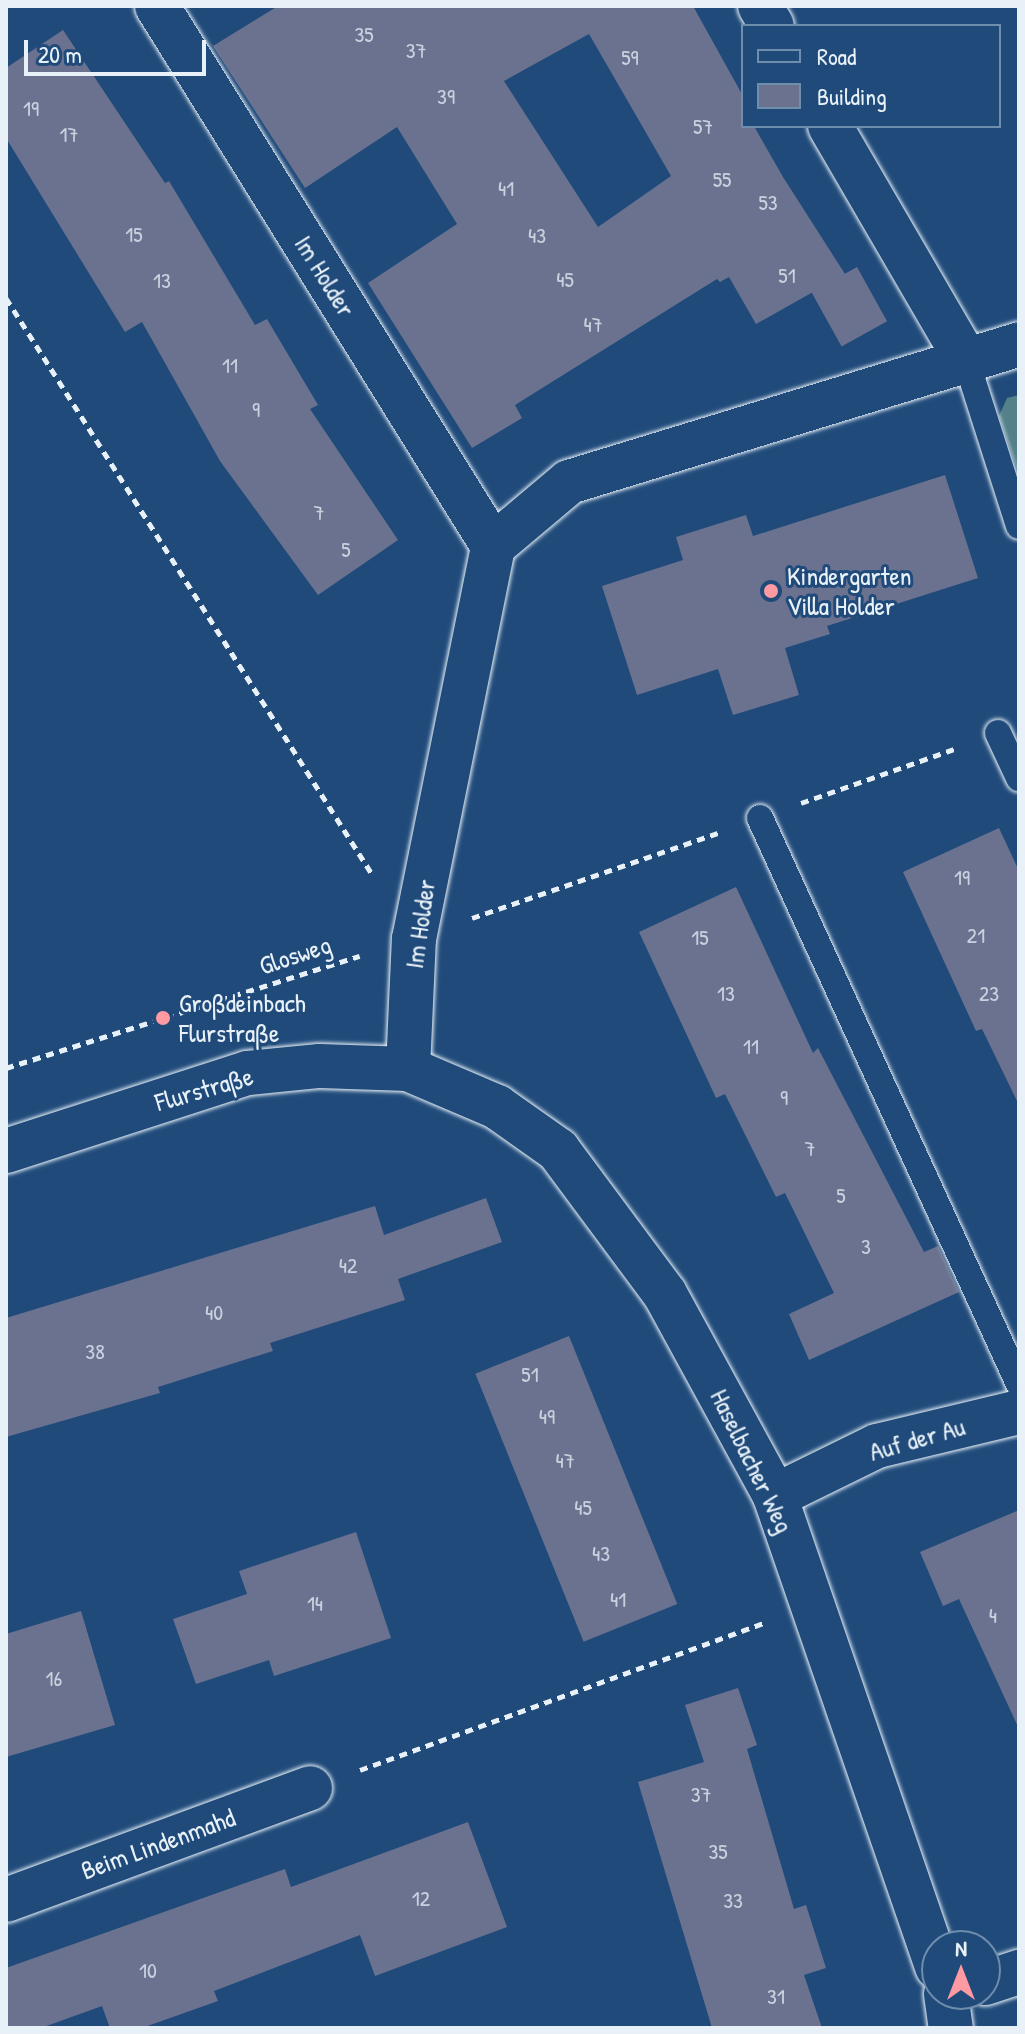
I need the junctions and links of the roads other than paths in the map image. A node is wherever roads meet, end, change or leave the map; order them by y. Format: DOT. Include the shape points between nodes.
graph roads {
  1 [pos="157,6"];
  2 [pos="760,6"];
  3 [pos="771,24"];
  4 [pos="831,128"];
  5 [pos="1019,344"];
  6 [pos="966,360"];
  7 [pos="1019,526"];
  8 [pos="493,546"];
  9 [pos="998,733"];
  10 [pos="1019,778"];
  11 [pos="760,818"];
  12 [pos="408,1069"];
  13 [pos="6,1151"];
  14 [pos="1019,1384"];
  15 [pos="1019,1412"];
  16 [pos="775,1496"];
  17 [pos="310,1788"];
  18 [pos="6,1900"];
  19 [pos="930,1930"];
  1 -- 8 [label="street, Im Holder"];
  2 -- 3 [label="street"];
  4 -- 6 [label="street"];
  5 -- 6 [label="street"];
  6 -- 7 [label="lane"];
  6 -- 8 [label="street" via="569,482"];
  8 -- 12 [label="street, Im Holder" via="414,939"];
  9 -- 10 [label="lane"];
  11 -- 14 [label="lane"];
  12 -- 13 [label="street, Flurstraße" via="320,1066 248,1073"];
  12 -- 16 [label="street, Haselbacher Weg" via="497,1107 558,1150 665,1294"];
  15 -- 16 [label="street, Auf der Au" via="877,1446"];
  16 -- 19 [label="street, Haselbacher Weg"];
  17 -- 18 [label="street, Beim Lindenmahd"];
}
